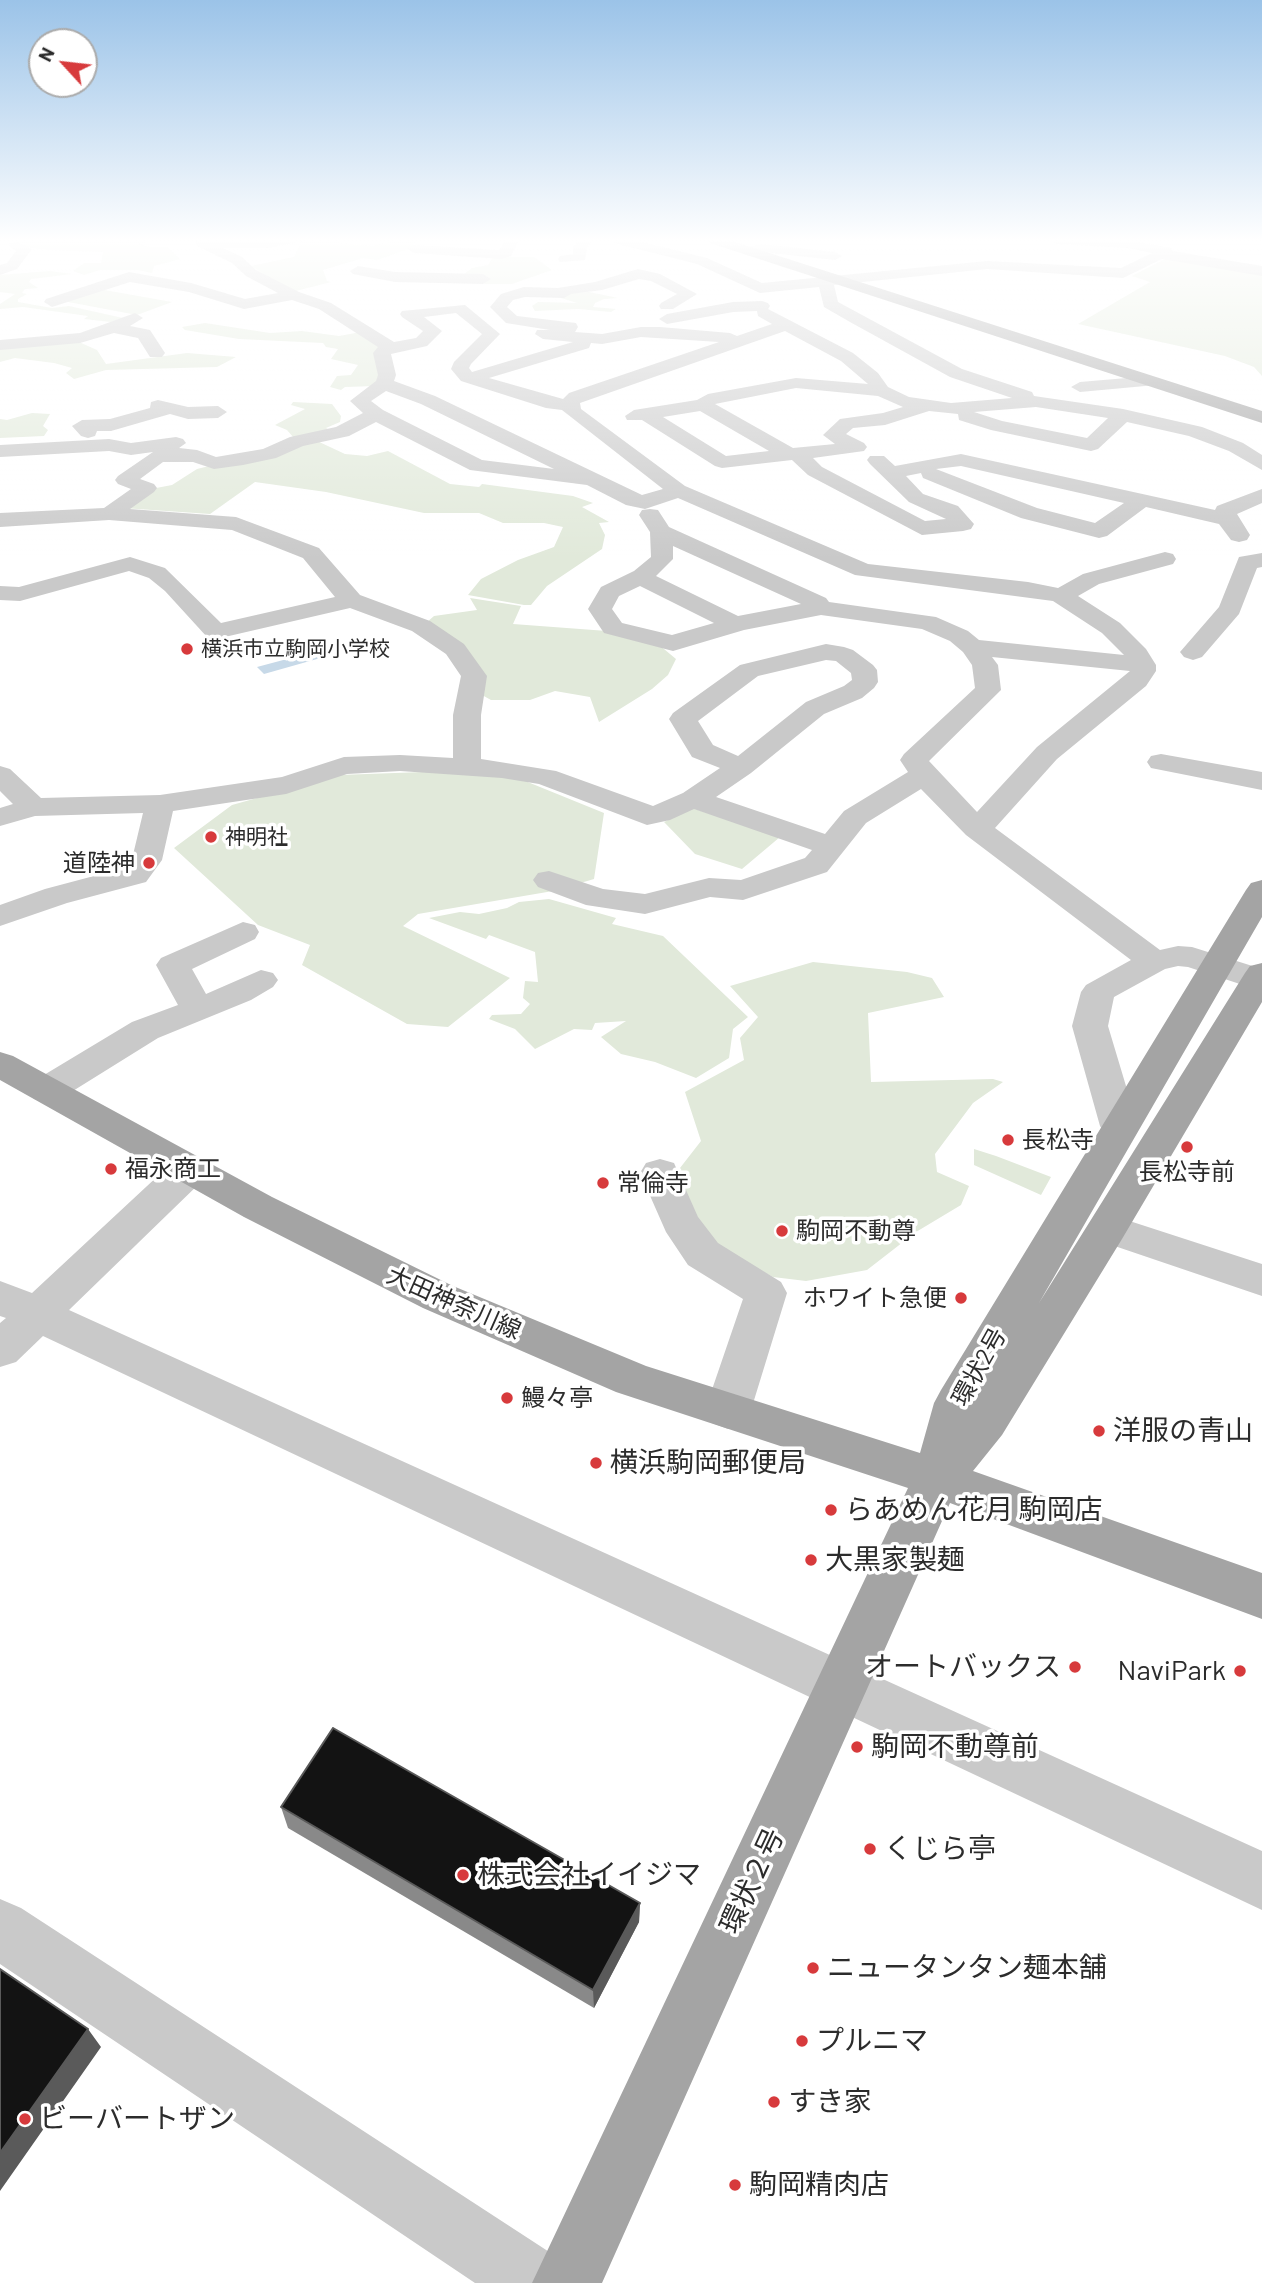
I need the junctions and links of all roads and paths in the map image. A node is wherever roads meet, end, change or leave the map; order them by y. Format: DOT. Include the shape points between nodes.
graph roads {
  1 [pos="152,347"];
  2 [pos="395,347"];
  3 [pos="479,347"];
  4 [pos="576,347"];
  5 [pos="721,347"];
  6 [pos="824,347"];
  7 [pos="907,347"];
  8 [pos="1044,347"];
  9 [pos="1052,347"];
  10 [pos="387,348"];
  11 [pos="156,353"];
  12 [pos="930,359"];
  13 [pos="857,365"];
  14 [pos="660,368"];
  15 [pos="584,374"];
  16 [pos="470,378"];
  17 [pos="695,378"];
  18 [pos="1150,381"];
  19 [pos="384,384"];
  20 [pos="616,384"];
  21 [pos="1080,387"];
  22 [pos="882,391"];
  23 [pos="1035,401"];
  24 [pos="571,405"];
  25 [pos="703,405"];
  26 [pos="924,407"];
  27 [pos="951,409"];
  28 [pos="218,412"];
  29 [pos="1262,412"];
  30 [pos="376,414"];
  31 [pos="645,414"];
  32 [pos="1123,415"];
  33 [pos="1262,417"];
  34 [pos="586,424"];
  35 [pos="1182,428"];
  36 [pos="297,441"];
  37 [pos="1262,444"];
  38 [pos="89,446"];
  39 [pos="857,447"];
  40 [pos="41,449"];
  41 [pos="0,451"];
  42 [pos="793,454"];
  43 [pos="1262,464"];
  44 [pos="33,468"];
  45 [pos="64,468"];
  46 [pos="916,468"];
  47 [pos="0,470"];
  48 [pos="109,473"];
  49 [pos="893,473"];
  50 [pos="132,475"];
  51 [pos="587,479"];
  52 [pos="678,490"];
  53 [pos="1262,495"];
  54 [pos="1142,500"];
  55 [pos="645,503"];
  56 [pos="109,514"];
  57 [pos="1227,519"];
  58 [pos="0,520"];
  59 [pos="661,532"];
  60 [pos="1165,559"];
  61 [pos="1260,559"];
  62 [pos="863,569"];
  63 [pos="641,577"];
  64 [pos="0,593"];
  65 [pos="1061,596"];
  66 [pos="352,600"];
  67 [pos="1255,602"];
  68 [pos="819,606"];
  69 [pos="735,624"];
  70 [pos="972,647"];
  71 [pos="1193,653"];
  72 [pos="1143,665"];
  73 [pos="1161,762"];
  74 [pos="741,766"];
  75 [pos="467,767"];
  76 [pos="0,775"];
  77 [pos="924,775"];
  78 [pos="1262,781"];
  79 [pos="693,799"];
  80 [pos="160,804"];
  81 [pos="33,807"];
  82 [pos="0,817"];
  83 [pos="977,829"];
  84 [pos="832,847"];
  85 [pos="549,880"];
  86 [pos="1262,890"];
  87 [pos="0,916"];
  88 [pos="243,932"];
  89 [pos="1154,961"];
  90 [pos="1217,966"];
  91 [pos="1260,976"];
  92 [pos="261,980"];
  93 [pos="197,1009"];
  94 [pos="0,1064"];
  95 [pos="47,1090"];
  96 [pos="1119,1126"];
  97 [pos="189,1170"];
  98 [pos="660,1174"];
  99 [pos="1108,1229"];
  100 [pos="1262,1280"];
  101 [pos="19,1306"];
  102 [pos="0,1350"];
  103 [pos="728,1410"];
  104 [pos="937,1478"];
  105 [pos="1262,1596"];
  106 [pos="841,1685"];
  107 [pos="1262,1881"];
  108 [pos="0,1928"];
  109 [pos="536,2283"];
  110 [pos="567,2283"];
  1 -- 11 [label="street"];
  2 -- 10 [label="street"];
  3 -- 16 [label="street" via="460,369"];
  4 -- 16 [label="street"];
  5 -- 14 [label="street"];
  6 -- 13 [label="street"];
  7 -- 12 [label="street"];
  8 -- 18 [label="main road"];
  9 -- 29 [label="main road"];
  10 -- 19 [label="street" via="382,353 387,375"];
  12 -- 13 [label="street"];
  12 -- 23 [label="street" via="962,376"];
  13 -- 22 [label="street"];
  14 -- 17 [label="street"];
  14 -- 20 [label="street"];
  15 -- 20 [label="street"];
  16 -- 24 [label="street" via="553,404"];
  18 -- 21 [label="street"];
  18 -- 33 [label="main road"];
  19 -- 30 [label="street" via="359,401"];
  19 -- 51 [label="street" via="428,400"];
  20 -- 24 [label="street" via="576,397"];
  22 -- 25 [label="street" via="796,383 708,400"];
  22 -- 26 [label="street"];
  23 -- 27 [label="street"];
  23 -- 32 [label="street"];
  24 -- 34 [label="street"];
  25 -- 31 [label="street"];
  25 -- 42 [label="street"];
  26 -- 27 [label="street"];
  26 -- 39 [label="street" via="885,419 847,423 833,435"];
  27 -- 32 [label="street" via="998,426 1099,447"];
  28 -- 38 [label="street" via="188,413 163,407 111,425 82,426 91,435"];
  30 -- 36 [label="street" via="342,432"];
  30 -- 51 [label="street" via="477,466"];
  31 -- 34 [label="street"];
  31 -- 42 [label="street" via="722,462"];
  32 -- 35 [label="street"];
  34 -- 52 [label="street"];
  35 -- 37 [label="street"];
  35 -- 43 [label="street" via="1236,447"];
  36 -- 38 [label="street" via="219,446 169,443 131,449"];
  36 -- 50 [label="street" via="269,454 214,463 178,454 157,457"];
  38 -- 40 [label="street"];
  39 -- 42 [label="street"];
  39 -- 49 [label="street"];
  40 -- 41 [label="street"];
  40 -- 44 [label="street"];
  42 -- 49 [label="street" via="815,471 922,528 964,524 950,511 916,498"];
  44 -- 45 [label="street"];
  44 -- 47 [label="street"];
  46 -- 49 [label="street"];
  46 -- 54 [label="street" via="961,460"];
  46 -- 54 [label="street" via="1029,513 1099,531"];
  48 -- 50 [label="street"];
  50 -- 56 [label="street" via="125,480 146,488"];
  51 -- 55 [label="street"];
  52 -- 55 [label="street"];
  52 -- 62 [label="street"];
  53 -- 57 [label="street" via="1230,506 1225,511"];
  54 -- 57 [label="street"];
  55 -- 59 [label="street"];
  56 -- 58 [label="street"];
  56 -- 66 [label="street" via="236,524 311,553"];
  57 -- 61 [label="street"];
  59 -- 63 [label="street" via="663,559"];
  59 -- 68 [label="street"];
  60 -- 65 [label="street" via="1091,579"];
  61 -- 67 [label="street" via="1250,596"];
  61 -- 71 [label="street" via="1247,562 1230,609"];
  62 -- 65 [label="street"];
  62 -- 68 [label="street"];
  63 -- 69 [label="street"];
  63 -- 69 [label="street" via="609,592 600,609 613,628 673,643"];
  64 -- 66 [label="street" via="20,594 130,564 157,573 216,632"];
  65 -- 72 [label="street" via="1118,634"];
  66 -- 75 [label="street" via="421,626 455,649 474,676 467,715"];
  68 -- 69 [label="street"];
  68 -- 70 [label="street" via="928,622 960,636"];
  70 -- 72 [label="street"];
  70 -- 77 [label="street" via="985,665 988,690 914,760"];
  72 -- 83 [label="street" via="1137,680 1047,753"];
  73 -- 78 [label="street"];
  74 -- 74 [label="street" via="815,708 865,682 864,670 844,656 826,652 749,670 683,719 702,751"];
  74 -- 79 [label="street"];
  75 -- 79 [label="street" via="546,777 647,816"];
  75 -- 80 [label="street" via="344,766 286,785"];
  76 -- 81 [label="street"];
  77 -- 83 [label="street"];
  77 -- 84 [label="street" via="855,817"];
  79 -- 84 [label="street"];
  80 -- 81 [label="street"];
  80 -- 87 [label="street" via="148,860 135,875"];
  81 -- 82 [label="street"];
  83 -- 89 [label="street"];
  84 -- 85 [label="street" via="816,865 743,890 709,887 645,904 597,898"];
  86 -- 90 [label="main road, 環状2号"];
  88 -- 93 [label="street" via="173,965"];
  89 -- 90 [label="street" via="1178,956"];
  89 -- 96 [label="street" via="1098,992 1090,1026"];
  90 -- 91 [label="street"];
  90 -- 96 [label="main road, 環状2号"];
  91 -- 99 [label="main road, 環状2号"];
  92 -- 93 [label="street"];
  93 -- 95 [label="street" via="145,1030"];
  94 -- 95 [label="main road, 大田神奈川線"];
  95 -- 97 [label="main road, 大田神奈川線"];
  96 -- 104 [label="main road, 環状2号" via="957,1403"];
  97 -- 101 [label="street"];
  97 -- 103 [label="main road, 大田神奈川線" via="408,1284 632,1379"];
  98 -- 103 [label="street" via="680,1222 703,1254 766,1293"];
  99 -- 100 [label="street"];
  99 -- 104 [label="main road, 環状2号" via="986,1422"];
  101 -- 102 [label="street"];
  101 -- 106 [label="street"];
  103 -- 104 [label="main road, 大田神奈川線"];
  104 -- 105 [label="main road, 大田神奈川線"];
  104 -- 106 [label="main road, 環状２号"];
  106 -- 107 [label="street"];
  106 -- 110 [label="main road, 環状２号"];
  108 -- 109 [label="street"];
}
